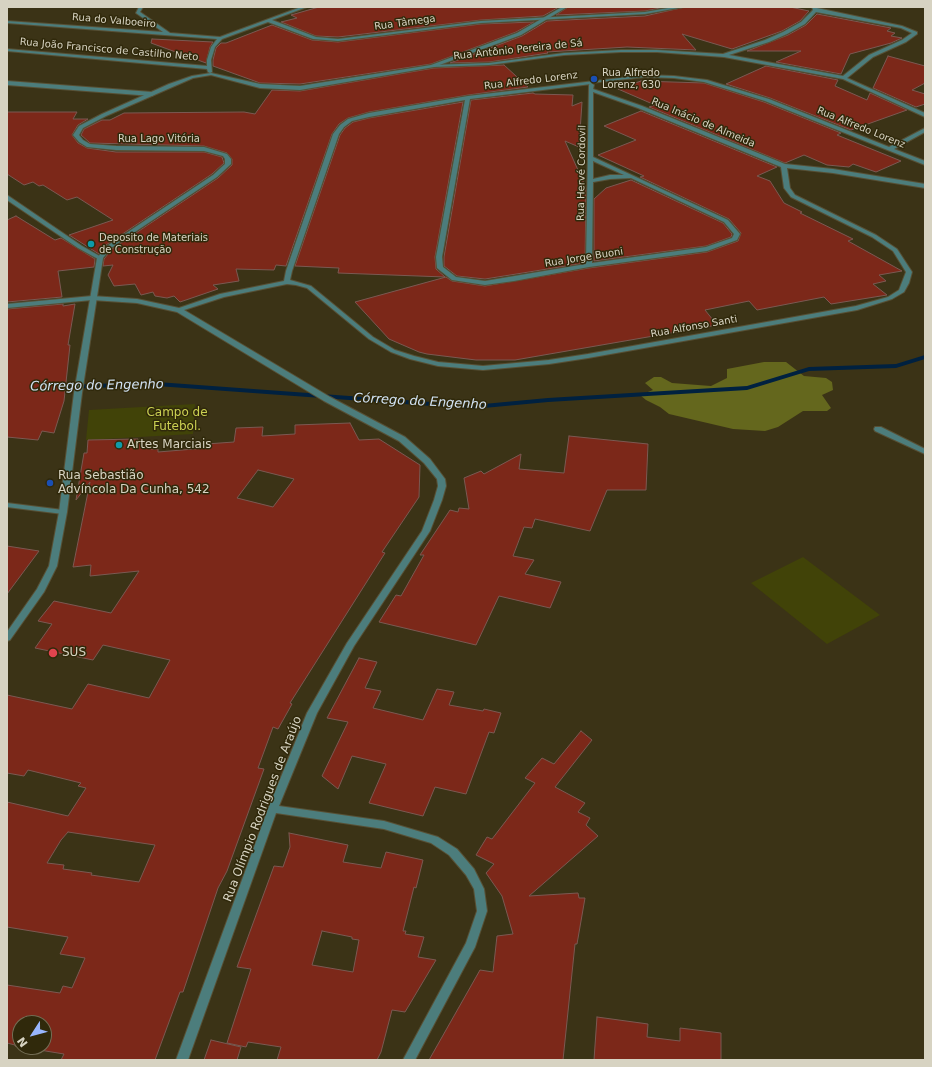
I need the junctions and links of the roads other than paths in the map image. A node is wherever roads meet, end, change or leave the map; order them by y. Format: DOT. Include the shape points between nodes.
graph roads {
  1 [pos="141,7"];
  2 [pos="305,7"];
  3 [pos="565,7"];
  4 [pos="682,7"];
  5 [pos="815,9"];
  6 [pos="549,17"];
  7 [pos="267,20"];
  8 [pos="7,22"];
  9 [pos="170,35"];
  10 [pos="220,38"];
  11 [pos="7,50"];
  12 [pos="724,56"];
  13 [pos="432,66"];
  14 [pos="208,68"];
  15 [pos="211,74"];
  16 [pos="844,78"];
  17 [pos="591,82"];
  18 [pos="7,83"];
  19 [pos="592,90"];
  20 [pos="152,94"];
  21 [pos="468,98"];
  22 [pos="925,115"];
  23 [pos="925,130"];
  24 [pos="889,149"];
  25 [pos="592,158"];
  26 [pos="925,163"];
  27 [pos="784,166"];
  28 [pos="631,177"];
  29 [pos="591,182"];
  30 [pos="925,186"];
  31 [pos="7,198"];
  32 [pos="100,258"];
  33 [pos="589,265"];
  34 [pos="287,282"];
  35 [pos="92,298"];
  36 [pos="7,306"];
  37 [pos="179,310"];
  38 [pos="878,429"];
  39 [pos="925,452"];
  40 [pos="7,505"];
  41 [pos="63,512"];
  42 [pos="7,638"];
  43 [pos="273,809"];
  44 [pos="182,1060"];
  45 [pos="409,1060"];
  1 -- 9 [label="street" via="138,12"];
  2 -- 7 [label="street"];
  3 -- 6 [label="street"];
  4 -- 6 [label="street, Rua Tâmega" via="645,13"];
  5 -- 12 [label="street" via="803,23 785,33"];
  5 -- 16 [label="street" via="902,27 914,34 871,56"];
  6 -- 7 [label="street, Rua Tâmega" via="481,22 327,40 311,37"];
  6 -- 13 [label="street" via="509,39"];
  7 -- 10 [label="street"];
  8 -- 9 [label="street, Rua do Valboeiro"];
  9 -- 10 [label="street, Rua do Valboeiro"];
  10 -- 14 [label="street" via="213,47"];
  11 -- 14 [label="street, Rua João Francisco de Castilho Neto"];
  12 -- 13 [label="street, Rua Antônio Pereira de Sá" via="621,51 564,54 489,64"];
  12 -- 16 [label="street, Rua Antônio Pereira de Sá"];
  13 -- 15 [label="street, Rua Antônio Pereira de Sá" via="300,88 260,86"];
  14 -- 15 [label="street"];
  15 -- 20 [label="street, Rua Lago Vitória" via="192,77"];
  16 -- 22 [label="street, Rua Antônio Pereira de Sá"];
  17 -- 19 [label="street, Rua Hervé Cordovil"];
  17 -- 21 [label="street, Rua Alfredo Lorenz"];
  17 -- 24 [label="street, Rua Alfredo Lorenz" via="645,76 705,81 767,100"];
  18 -- 20 [label="street"];
  19 -- 25 [label="street, Rua Hervé Cordovil"];
  19 -- 27 [label="street, Rua Inácio de Almeida" via="640,106"];
  20 -- 32 [label="street, Rua Lago Vitória" via="81,127 76,134 89,146 101,148 212,150 225,155 228,164 215,176 108,247"];
  21 -- 33 [label="street, Rua Jorge Buoni" via="439,257 440,268 454,279 485,283"];
  21 -- 34 [label="street, Rua Alfredo Lorenz" via="369,115 350,120 342,126 336,134"];
  23 -- 24 [label="street"];
  24 -- 26 [label="street, Rua Alfredo Lorenz"];
  25 -- 28 [label="street, Rua Jorge Buoni"];
  25 -- 29 [label="street, Rua Hervé Cordovil"];
  27 -- 30 [label="street"];
  27 -- 34 [label="street, Rua Alfonso Santi" via="787,188 793,196 874,236 895,250 909,272 902,291 890,298 857,308 588,356 484,368 438,364 393,351 371,338 309,287"];
  28 -- 29 [label="street" via="610,177"];
  28 -- 33 [label="street, Rua Jorge Buoni" via="726,221 733,226 737,234 735,239 707,249"];
  29 -- 33 [label="street, Rua Hervé Cordovil"];
  31 -- 32 [label="street"];
  32 -- 35 [label="street"];
  34 -- 37 [label="street, Rua Alfonso Santi" via="222,295"];
  35 -- 36 [label="street, Rua Olímpio Rodrigues de Araújo"];
  35 -- 37 [label="street, Rua Olímpio Rodrigues de Araújo" via="137,301"];
  35 -- 41 [label="street"];
  37 -- 43 [label="street, Rua Olímpio Rodrigues de Araújo" via="327,399 402,439 421,455 441,479 442,486 426,531 350,645 312,713"];
  38 -- 39 [label="street"];
  40 -- 41 [label="street"];
  41 -- 42 [label="street" via="53,566 41,590"];
  43 -- 44 [label="street, Rua Olímpio Rodrigues de Araújo"];
  43 -- 45 [label="street" via="384,825 434,840 453,852 470,872 479,889 482,911 468,950"];
}
